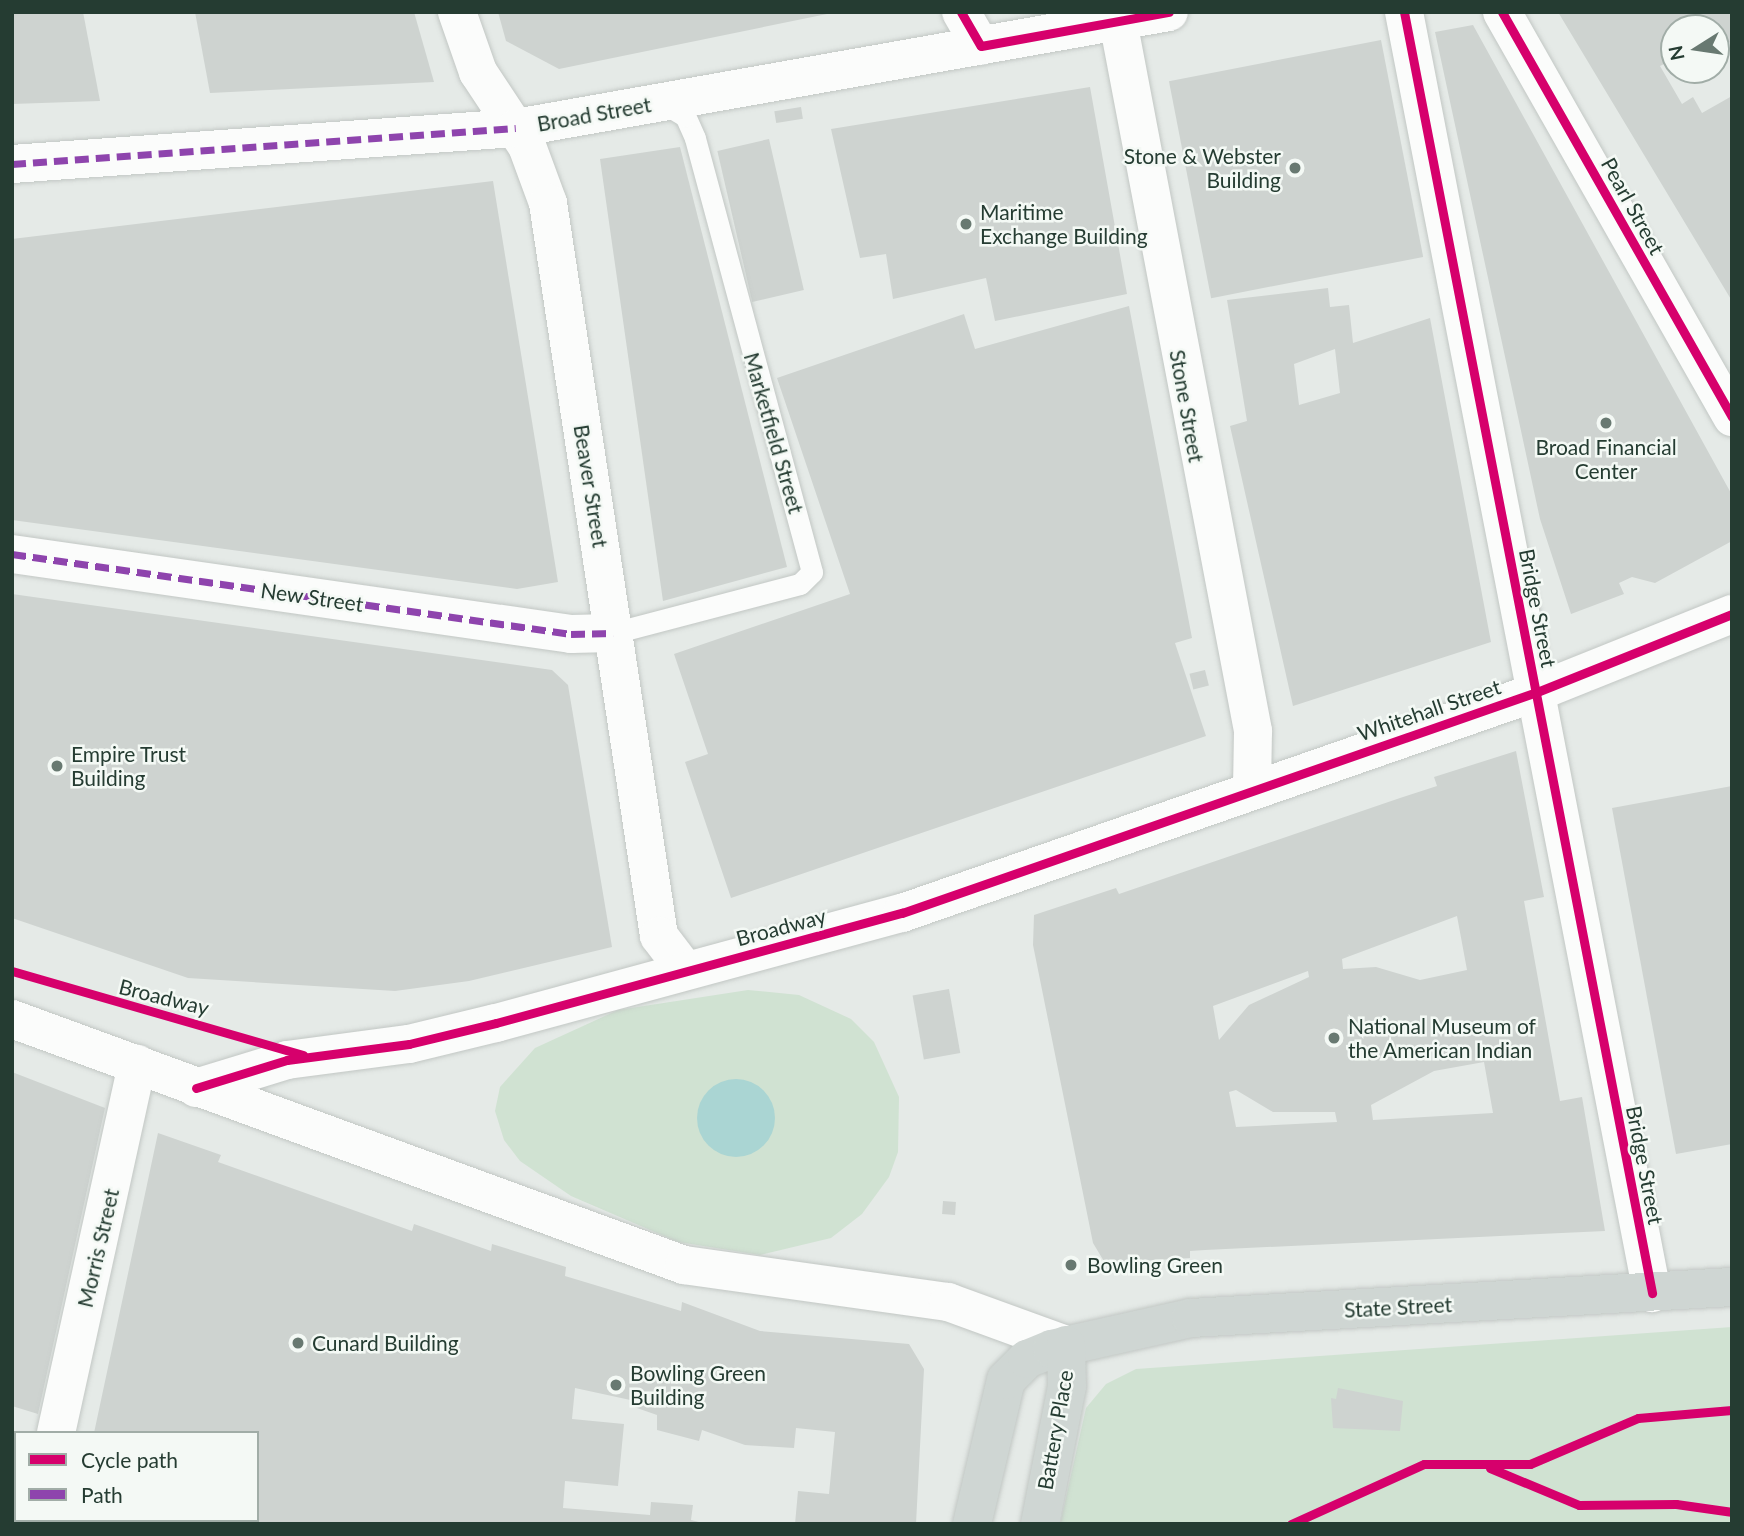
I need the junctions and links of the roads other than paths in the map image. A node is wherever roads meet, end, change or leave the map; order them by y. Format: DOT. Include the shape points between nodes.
graph roads {
  1 [pos="457,12"];
  2 [pos="961,12"];
  3 [pos="1169,12"];
  4 [pos="1404,12"];
  5 [pos="1502,12"];
  6 [pos="1118,21"];
  7 [pos="981,46"];
  8 [pos="661,102"];
  9 [pos="516,128"];
  10 [pos="12,164"];
  11 [pos="1730,400"];
  12 [pos="12,554"];
  13 [pos="1732,614"];
  14 [pos="613,633"];
  15 [pos="1538,692"];
  16 [pos="1252,789"];
  17 [pos="685,970"];
  18 [pos="12,1018"];
  19 [pos="137,1063"];
  20 [pos="196,1088"];
  21 [pos="1732,1287"];
  22 [pos="1652,1293"];
  23 [pos="1066,1345"];
  24 [pos="56,1431"];
  25 [pos="972,1524"];
  26 [pos="1040,1524"];
  1 -- 9 [label="street, Beaver Street" via="478,72"];
  2 -- 7 [label="street"];
  3 -- 6 [label="street, Broad Street"];
  4 -- 15 [label="street, Bridge Street"];
  5 -- 11 [label="street, Pearl Street"];
  6 -- 7 [label="street, Broad Street"];
  6 -- 16 [label="street, Stone Street" via="1252,732"];
  7 -- 8 [label="street, Broad Street"];
  8 -- 9 [label="street, Broad Street"];
  8 -- 14 [label="lane, Marketfield Street" via="685,117 695,138 812,572 800,584"];
  9 -- 10 [label="street, Broad Street"];
  9 -- 14 [label="street, Beaver Street" via="548,203"];
  12 -- 14 [label="street, New Street" via="572,634"];
  13 -- 15 [label="street, Whitehall Street"];
  14 -- 17 [label="street, Beaver Street" via="659,936"];
  15 -- 16 [label="street, Whitehall Street"];
  15 -- 22 [label="street, Bridge Street"];
  16 -- 17 [label="street, Broadway" via="902,913"];
  17 -- 20 [label="street, Broadway" via="445,1035 286,1060"];
  18 -- 19 [label="street"];
  19 -- 20 [label="street"];
  19 -- 24 [label="street, Morris Street"];
  20 -- 23 [label="street" via="684,1265 948,1302"];
  21 -- 22 [label="main road, State Street"];
  22 -- 23 [label="main road, State Street" via="1191,1318"];
  23 -- 25 [label="main road, Battery Place" via="1027,1359 1006,1380"];
  23 -- 26 [label="main road, Battery Place" via="1067,1386"];
}
